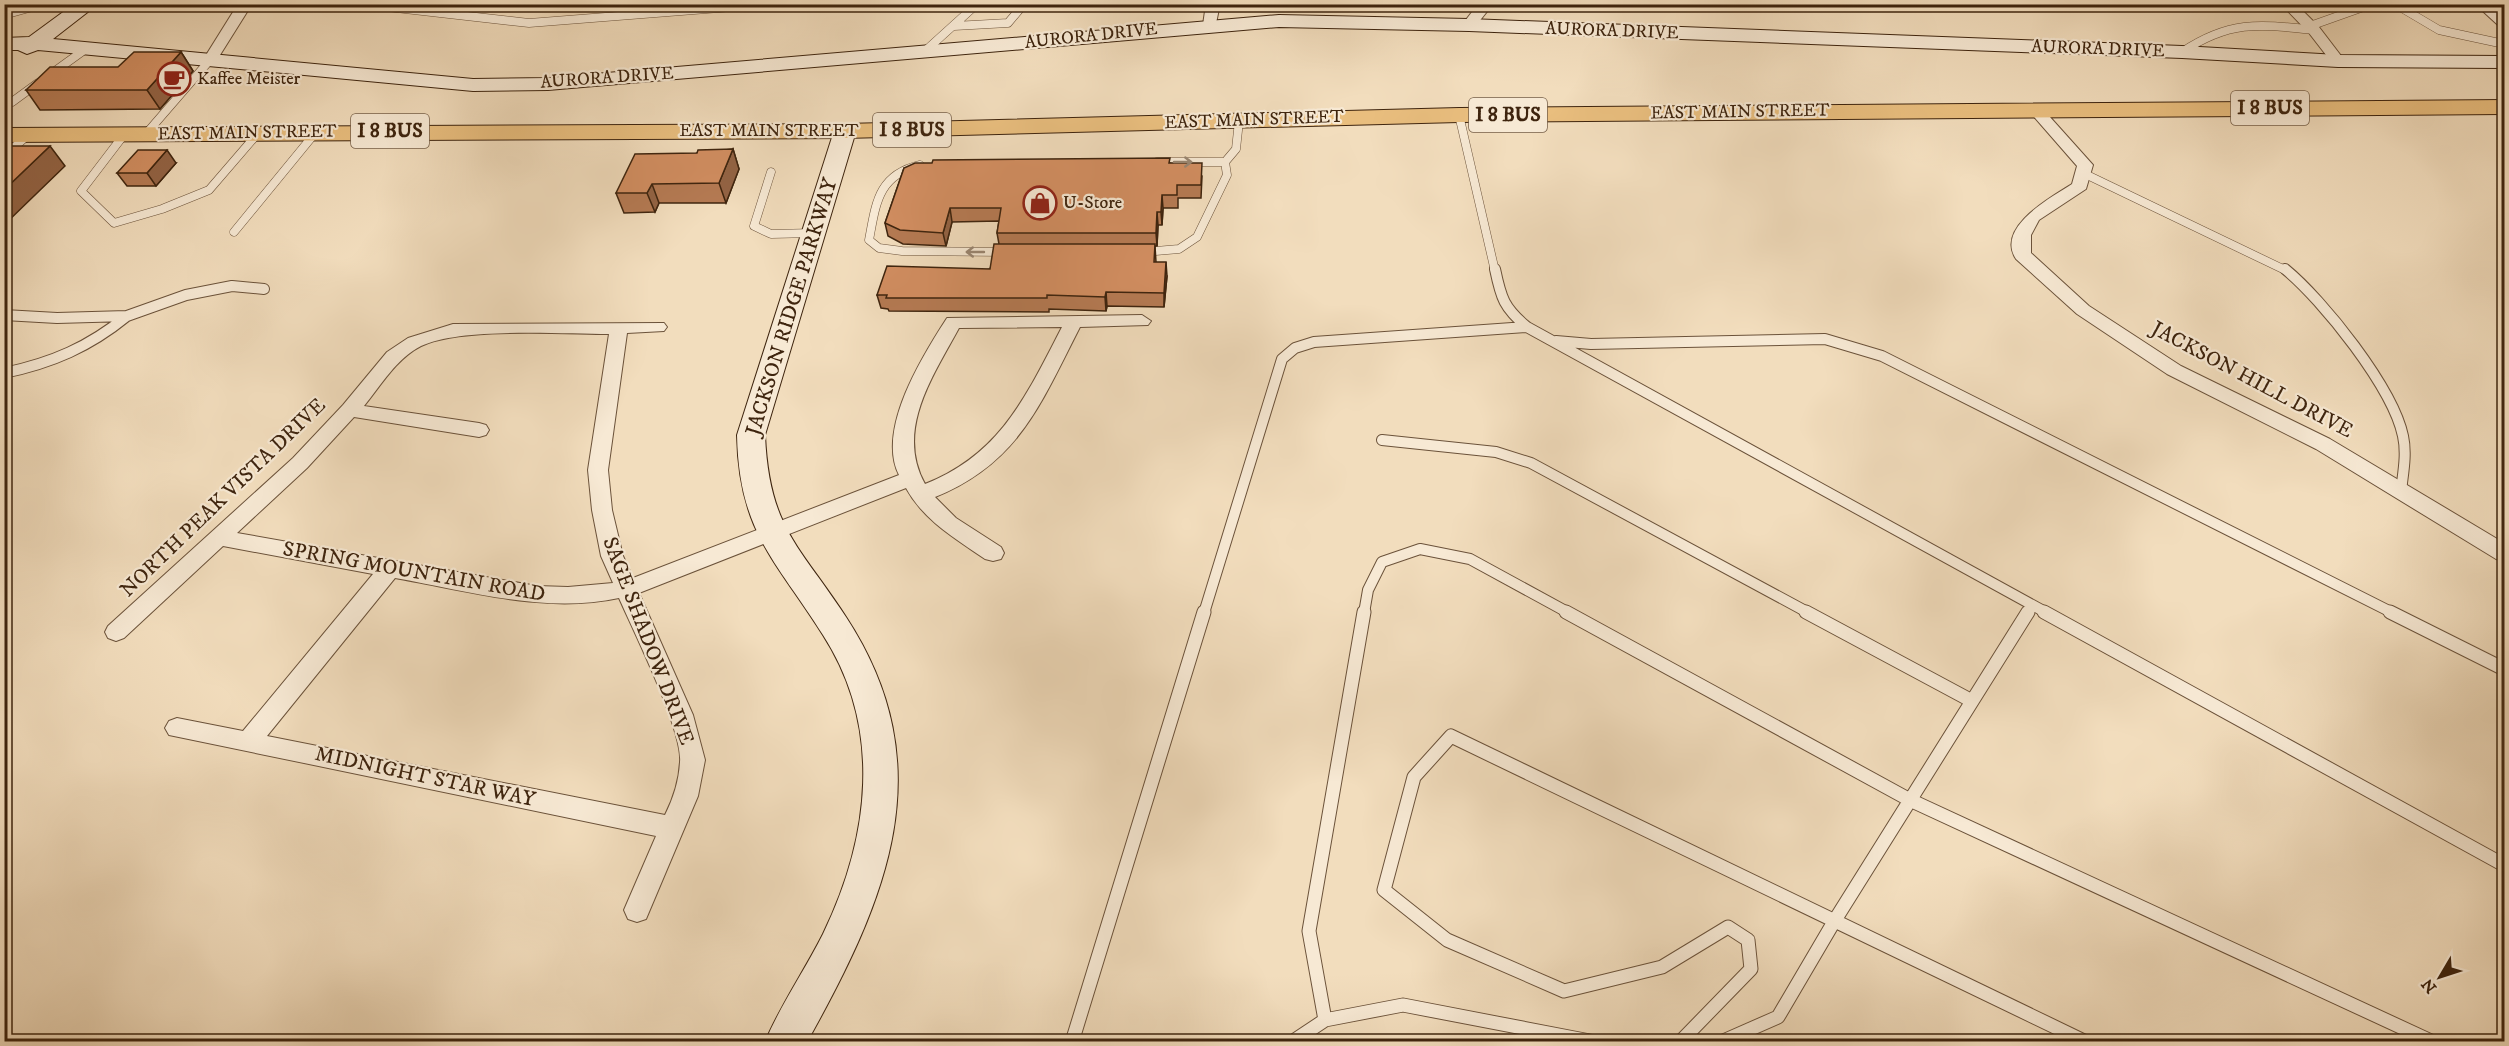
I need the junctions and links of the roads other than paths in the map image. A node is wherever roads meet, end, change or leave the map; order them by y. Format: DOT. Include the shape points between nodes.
graph roads {
  1 [pos="43,4"];
  2 [pos="88,4"];
  3 [pos="245,4"];
  4 [pos="361,4"];
  5 [pos="770,4"];
  6 [pos="977,4"];
  7 [pos="1024,4"];
  8 [pos="1485,4"];
  9 [pos="2288,4"];
  10 [pos="2372,4"];
  11 [pos="2396,4"];
  12 [pos="2482,4"];
  13 [pos="4,15"];
  14 [pos="1211,15"];
  15 [pos="2505,23"];
  16 [pos="1469,25"];
  17 [pos="954,26"];
  18 [pos="2312,28"];
  19 [pos="34,43"];
  20 [pos="4,44"];
  21 [pos="2505,44"];
  22 [pos="87,48"];
  23 [pos="924,52"];
  24 [pos="2182,52"];
  25 [pos="210,60"];
  26 [pos="2338,61"];
  27 [pos="2505,62"];
  28 [pos="4,64"];
  29 [pos="12,102"];
  30 [pos="2505,107"];
  31 [pos="2036,110"];
  32 [pos="1459,115"];
  33 [pos="1239,121"];
  34 [pos="845,131"];
  35 [pos="259,132"];
  36 [pos="316,132"];
  37 [pos="16,135"];
  38 [pos="134,136"];
  39 [pos="4,156"];
  40 [pos="1142,162"];
  41 [pos="1225,162"];
  42 [pos="933,164"];
  43 [pos="771,172"];
  44 [pos="2083,173"];
  45 [pos="234,232"];
  46 [pos="814,233"];
  47 [pos="1012,252"];
  48 [pos="1138,252"];
  49 [pos="264,289"];
  50 [pos="4,315"];
  51 [pos="127,316"];
  52 [pos="1074,321"];
  53 [pos="1142,321"];
  54 [pos="658,327"];
  55 [pos="1527,327"];
  56 [pos="619,328"];
  57 [pos="1550,340"];
  58 [pos="4,373"];
  59 [pos="350,410"];
  60 [pos="479,430"];
  61 [pos="1382,440"];
  62 [pos="916,486"];
  63 [pos="2401,491"];
  64 [pos="772,533"];
  65 [pos="220,538"];
  66 [pos="993,553"];
  67 [pos="2505,553"];
  68 [pos="390,569"];
  69 [pos="625,589"];
  70 [pos="2032,605"];
  71 [pos="116,632"];
  72 [pos="2505,669"];
  73 [pos="1972,701"];
  74 [pos="177,728"];
  75 [pos="249,741"];
  76 [pos="1910,800"];
  77 [pos="673,828"];
  78 [pos="2505,865"];
  79 [pos="637,910"];
  80 [pos="1835,920"];
  81 [pos="1325,1020"];
  82 [pos="785,1041"];
  83 [pos="1072,1041"];
  84 [pos="1292,1041"];
  85 [pos="1594,1041"];
  86 [pos="1680,1041"];
  87 [pos="1721,1041"];
  88 [pos="2086,1041"];
  89 [pos="2433,1041"];
  1 -- 13 [label="lane"];
  2 -- 19 [label="street"];
  3 -- 25 [label="street"];
  4 -- 5 [label="lane" via="528,24"];
  6 -- 17 [label="lane"];
  7 -- 17 [label="lane" via="1008,23"];
  8 -- 16 [label="street"];
  9 -- 18 [label="street"];
  10 -- 18 [label="lane"];
  11 -- 21 [label="lane" via="2439,30"];
  12 -- 15 [label="street"];
  14 -- 16 [label="street, AURORA DRIVE" via="1279,21"];
  14 -- 23 [label="street, AURORA DRIVE"];
  16 -- 24 [label="street, AURORA DRIVE"];
  17 -- 23 [label="lane"];
  18 -- 24 [label="lane" via="2245,23 2205,35"];
  18 -- 26 [label="street"];
  19 -- 20 [label="street, AURORA DRIVE"];
  19 -- 22 [label="street, AURORA DRIVE"];
  19 -- 28 [label="street"];
  22 -- 25 [label="street, AURORA DRIVE"];
  22 -- 29 [label="lane"];
  23 -- 25 [label="street, AURORA DRIVE" via="548,84 473,85"];
  24 -- 26 [label="street, AURORA DRIVE"];
  25 -- 38 [label="lane"];
  26 -- 27 [label="street, AURORA DRIVE"];
  30 -- 31 [label="main road, EAST MAIN STREET / I 8 BUS"];
  31 -- 32 [label="main road, EAST MAIN STREET / I 8 BUS"];
  31 -- 44 [label="street" via="2085,165"];
  32 -- 33 [label="main road, EAST MAIN STREET / I 8 BUS"];
  32 -- 55 [label="lane" via="1502,301 1510,314"];
  33 -- 34 [label="main road, EAST MAIN STREET / I 8 BUS"];
  33 -- 41 [label="lane" via="1236,149"];
  34 -- 36 [label="main road, EAST MAIN STREET / I 8 BUS"];
  34 -- 46 [label="street, JACKSON RIDGE PARKWAY"];
  35 -- 36 [label="main road, EAST MAIN STREET / I 8 BUS"];
  35 -- 38 [label="main road, EAST MAIN STREET / I 8 BUS"];
  35 -- 38 [label="lane" via="208,190 162,209 114,222 81,191"];
  36 -- 45 [label="lane"];
  37 -- 38 [label="main road, EAST MAIN STREET / I 8 BUS"];
  37 -- 39 [label="lane"];
  40 -- 41 [label="lane, one-way"];
  41 -- 48 [label="lane" via="1227,175 1190,246 1171,252"];
  47 -- 42 [label="lane, one-way" via="902,251 879,248 869,240 876,204 891,174 906,167"];
  43 -- 46 [label="lane" via="754,226 771,234"];
  44 -- 63 [label="lane" via="2286,270 2310,292 2393,404 2405,449"];
  44 -- 63 [label="street, JACKSON HILL DRIVE" via="2080,186 2033,217 2022,235 2022,255 2083,310 2174,370 2323,444"];
  46 -- 64 [label="street, JACKSON RIDGE PARKWAY" via="751,435 750,465 756,499"];
  49 -- 51 [label="lane" via="232,286 186,295"];
  50 -- 51 [label="lane"];
  51 -- 58 [label="lane" via="100,339 49,365"];
  52 -- 53 [label="street"];
  52 -- 62 [label="street, SPRING MOUNTAIN ROAD" via="1028,409 1011,432 972,471"];
  52 -- 62 [label="street" via="953,322 903,425 903,461"];
  54 -- 56 [label="street, NORTH PEAK VISTA DRIVE"];
  55 -- 57 [label="lane"];
  55 -- 83 [label="lane" via="1314,342 1295,348 1282,359"];
  56 -- 59 [label="street, NORTH PEAK VISTA DRIVE" via="453,330 430,335 394,356"];
  56 -- 69 [label="street, SAGE SHADOW DRIVE" via="598,470 606,532"];
  57 -- 70 [label="lane"];
  57 -- 72 [label="lane" via="1591,344 1818,339 1882,356"];
  59 -- 60 [label="street"];
  59 -- 65 [label="street, NORTH PEAK VISTA DRIVE"];
  61 -- 73 [label="lane" via="1496,452 1531,463"];
  62 -- 64 [label="street, SPRING MOUNTAIN ROAD"];
  62 -- 66 [label="street" via="945,521"];
  63 -- 67 [label="street, JACKSON HILL DRIVE"];
  64 -- 69 [label="street, SPRING MOUNTAIN ROAD"];
  64 -- 82 [label="street, JACKSON RIDGE PARKWAY" via="808,592 853,653 869,689 882,761 881,809 864,884"];
  65 -- 68 [label="street, SPRING MOUNTAIN ROAD"];
  65 -- 71 [label="street, NORTH PEAK VISTA DRIVE"];
  68 -- 69 [label="street, SPRING MOUNTAIN ROAD" via="537,595 572,596"];
  68 -- 75 [label="street"];
  69 -- 77 [label="street, SAGE SHADOW DRIVE" via="690,741 691,777"];
  70 -- 73 [label="lane"];
  70 -- 78 [label="lane"];
  73 -- 76 [label="lane"];
  74 -- 75 [label="street, MIDNIGHT STAR WAY"];
  75 -- 77 [label="street, MIDNIGHT STAR WAY"];
  76 -- 80 [label="lane"];
  76 -- 81 [label="lane" via="1470,560 1420,549 1382,562 1368,590 1309,931"];
  76 -- 89 [label="lane"];
  77 -- 79 [label="street, SAGE SHADOW DRIVE"];
  80 -- 86 [label="lane" via="1451,736 1414,777 1384,890 1447,940 1564,991 1662,968 1728,927 1748,940 1750,969"];
  80 -- 87 [label="lane" via="1778,1017"];
  80 -- 88 [label="lane"];
  81 -- 84 [label="lane"];
  81 -- 85 [label="lane" via="1403,1005"];
}
